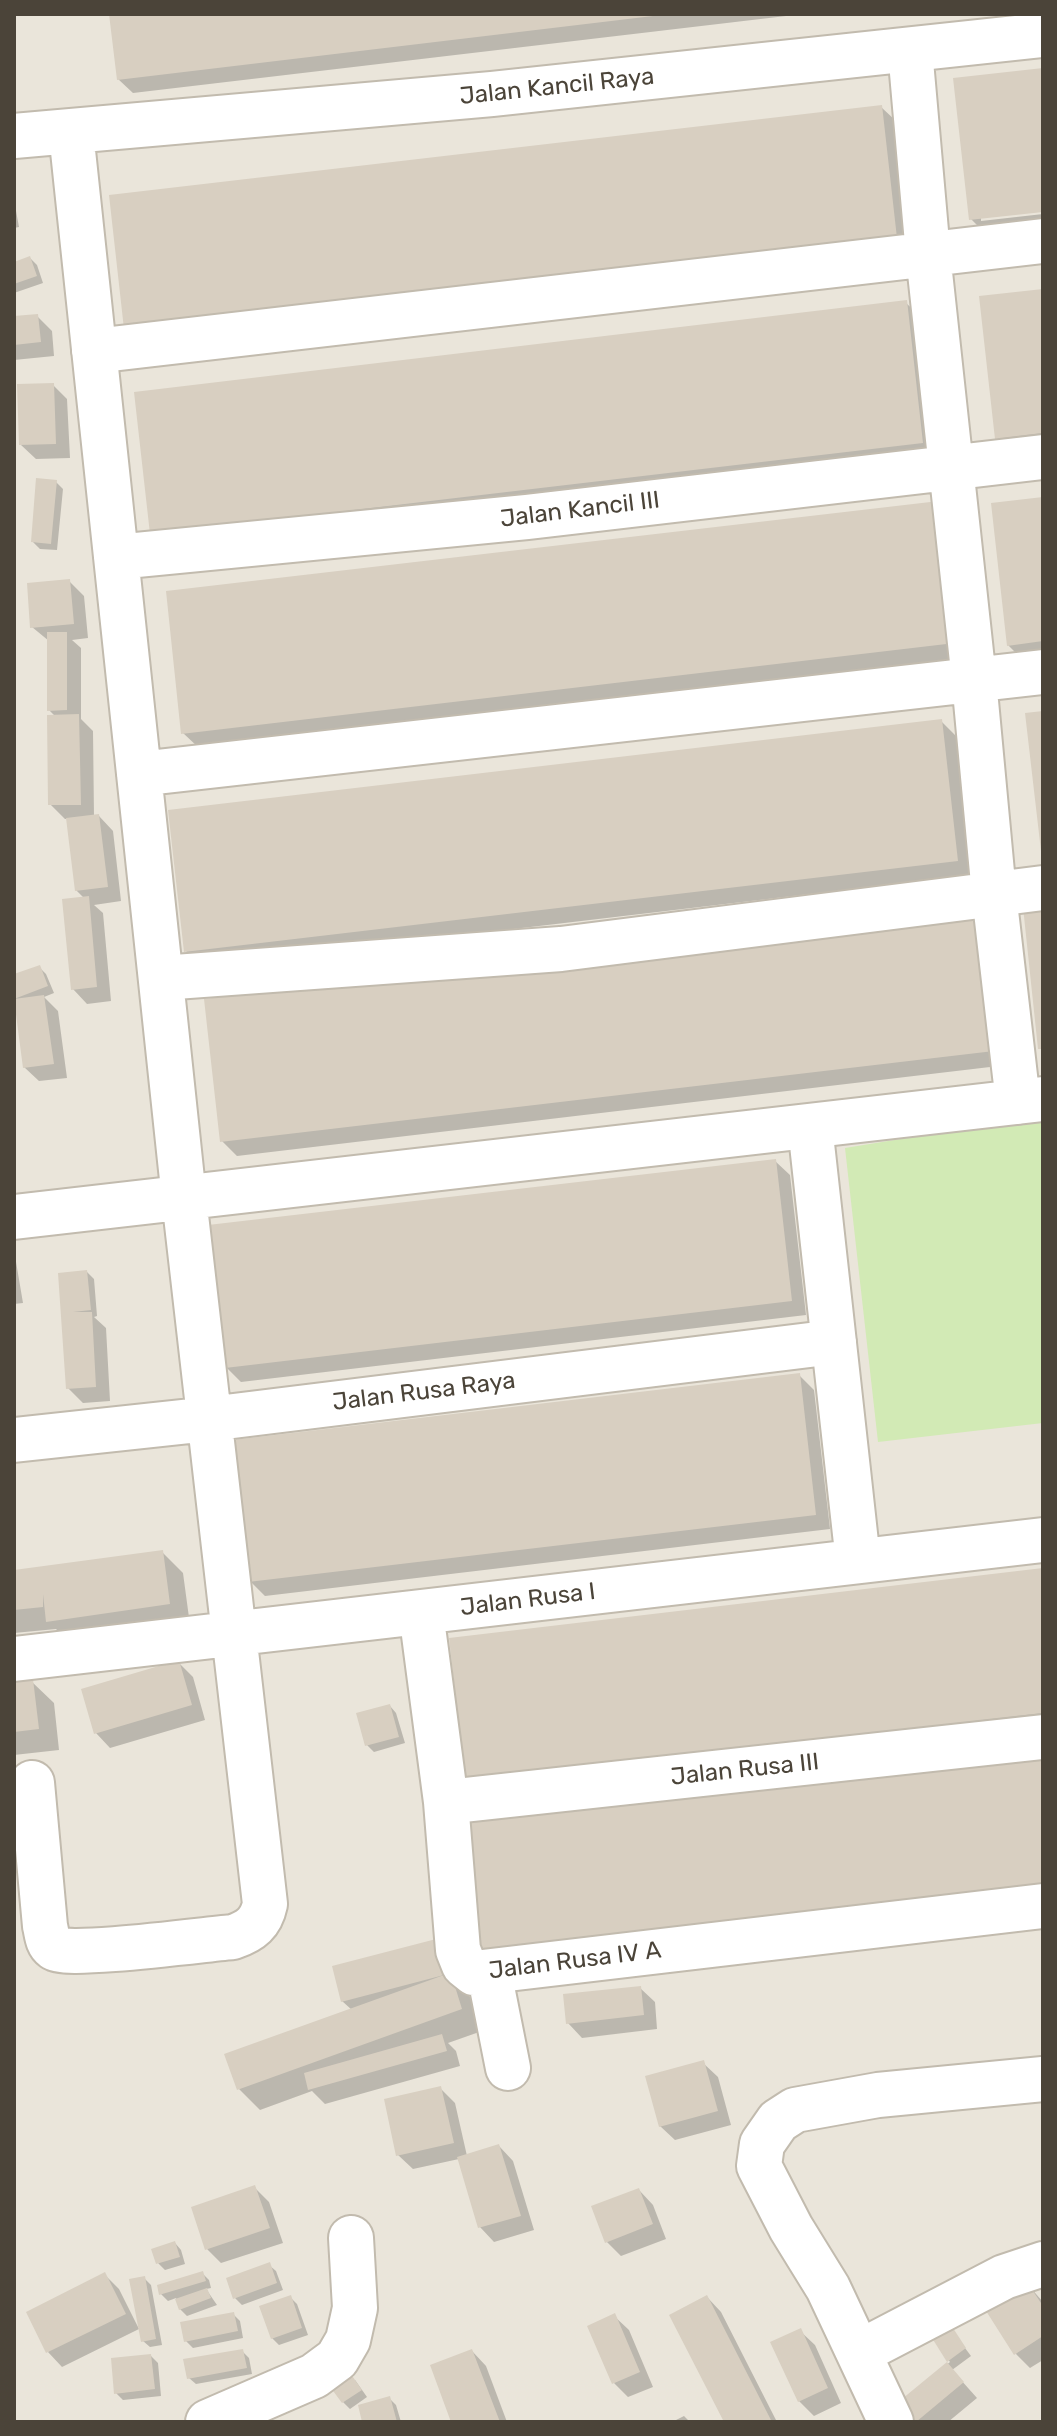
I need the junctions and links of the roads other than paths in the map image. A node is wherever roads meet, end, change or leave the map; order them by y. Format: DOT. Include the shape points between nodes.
graph roads {
  1 [pos="1043,35"];
  2 [pos="910,50"];
  3 [pos="71,132"];
  4 [pos="14,136"];
  5 [pos="1043,241"];
  6 [pos="928,254"];
  7 [pos="94,351"];
  8 [pos="1043,457"];
  9 [pos="951,466"];
  10 [pos="116,557"];
  11 [pos="1043,672"];
  12 [pos="974,680"];
  13 [pos="139,774"];
  14 [pos="1043,888"];
  15 [pos="994,894"];
  16 [pos="161,978"];
  17 [pos="1030,1101"];
  18 [pos="810,1126"];
  19 [pos="184,1198"];
  20 [pos="14,1217"];
  21 [pos="834,1342"];
  22 [pos="209,1419"];
  23 [pos="14,1440"];
  24 [pos="1043,1540"];
  25 [pos="858,1561"];
  26 [pos="421,1612"];
  27 [pos="234,1634"];
  28 [pos="14,1659"];
  29 [pos="1043,1737"];
  30 [pos="32,1783"];
  31 [pos="446,1802"];
  32 [pos="27,1869"];
  33 [pos="1043,1906"];
  34 [pos="489,1972"];
  35 [pos="508,2068"];
  36 [pos="1043,2079"];
  37 [pos="351,2238"];
  38 [pos="1043,2264"];
  39 [pos="860,2352"];
  40 [pos="208,2422"];
  41 [pos="891,2422"];
  1 -- 2 [label="street, Jalan Kancil Raya"];
  2 -- 3 [label="street, Jalan Kancil Raya"];
  2 -- 6 [label="street"];
  3 -- 4 [label="street, Jalan Kancil Raya"];
  3 -- 7 [label="street"];
  5 -- 6 [label="street"];
  6 -- 7 [label="street"];
  6 -- 9 [label="street"];
  7 -- 10 [label="street"];
  8 -- 9 [label="street, Jalan Kancil III"];
  9 -- 10 [label="street, Jalan Kancil III" via="527,517"];
  9 -- 12 [label="street"];
  10 -- 13 [label="street"];
  11 -- 12 [label="street"];
  12 -- 13 [label="street"];
  12 -- 15 [label="street"];
  13 -- 16 [label="street"];
  14 -- 15 [label="street"];
  15 -- 16 [label="street" via="561,949"];
  15 -- 17 [label="street"];
  16 -- 19 [label="street"];
  17 -- 18 [label="street"];
  18 -- 19 [label="street"];
  18 -- 21 [label="street"];
  19 -- 20 [label="street"];
  19 -- 22 [label="street"];
  21 -- 22 [label="street, Jalan Rusa Raya"];
  21 -- 25 [label="street"];
  22 -- 23 [label="street, Jalan Rusa Raya"];
  22 -- 27 [label="street"];
  24 -- 25 [label="street, Jalan Rusa I"];
  25 -- 26 [label="street, Jalan Rusa I"];
  26 -- 27 [label="street, Jalan Rusa I"];
  26 -- 31 [label="street, Jalan Rusa IV A"];
  27 -- 28 [label="street, Jalan Rusa I"];
  27 -- 32 [label="street" via="265,1904 259,1921 233,1937 61,1951 48,1941"];
  29 -- 31 [label="street, Jalan Rusa III"];
  30 -- 32 [label="street"];
  31 -- 34 [label="street, Jalan Rusa IV A" via="458,1950 474,1973"];
  33 -- 34 [label="street, Jalan Rusa IV A"];
  34 -- 35 [label="street"];
  36 -- 39 [label="street" via="878,2095 795,2110 778,2121 762,2144 759,2166"];
  37 -- 40 [label="street" via="355,2308 348,2340 337,2359 314,2376"];
  38 -- 39 [label="street" via="1004,2277"];
  39 -- 41 [label="street"];
}
